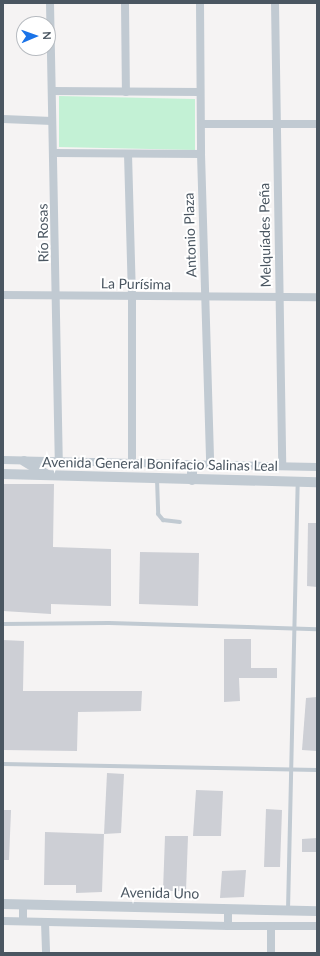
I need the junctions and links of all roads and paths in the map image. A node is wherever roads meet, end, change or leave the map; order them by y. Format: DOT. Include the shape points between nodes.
graph roads {
  1 [pos="50,3"];
  2 [pos="125,3"];
  3 [pos="200,3"];
  4 [pos="275,3"];
  5 [pos="52,90"];
  6 [pos="126,92"];
  7 [pos="200,92"];
  8 [pos="3,120"];
  9 [pos="52,121"];
  10 [pos="201,124"];
  11 [pos="317,124"];
  12 [pos="276,125"];
  13 [pos="54,153"];
  14 [pos="128,154"];
  15 [pos="201,154"];
  16 [pos="3,295"];
  17 [pos="57,296"];
  18 [pos="132,297"];
  19 [pos="205,297"];
  20 [pos="279,297"];
  21 [pos="317,297"];
  22 [pos="3,460"];
  23 [pos="24,461"];
  24 [pos="59,462"];
  25 [pos="132,464"];
  26 [pos="192,465"];
  27 [pos="210,465"];
  28 [pos="282,466"];
  29 [pos="317,467"];
  30 [pos="3,474"];
  31 [pos="47,475"];
  32 [pos="157,478"];
  33 [pos="192,480"];
  34 [pos="298,481"];
  35 [pos="317,482"];
  36 [pos="180,522"];
  37 [pos="3,624"];
  38 [pos="295,628"];
  39 [pos="317,629"];
  40 [pos="3,764"];
  41 [pos="291,769"];
  42 [pos="317,770"];
  43 [pos="3,904"];
  44 [pos="23,904"];
  45 [pos="228,908"];
  46 [pos="288,910"];
  47 [pos="317,911"];
  48 [pos="3,921"];
  49 [pos="23,921"];
  50 [pos="45,922"];
  51 [pos="228,926"];
  52 [pos="271,926"];
  53 [pos="317,926"];
  54 [pos="46,953"];
  55 [pos="271,953"];
  1 -- 5 [label="street, Río Rosas"];
  2 -- 6 [label="street"];
  3 -- 7 [label="street, Antonio Plaza"];
  4 -- 12 [label="street, Melquíades Peña"];
  5 -- 6 [label="street"];
  5 -- 9 [label="street, Río Rosas"];
  6 -- 7 [label="street"];
  7 -- 10 [label="street, Antonio Plaza"];
  8 -- 9 [label="street"];
  9 -- 13 [label="street, Río Rosas"];
  10 -- 12 [label="street"];
  10 -- 15 [label="street, Antonio Plaza"];
  11 -- 12 [label="street"];
  12 -- 20 [label="street, Melquíades Peña"];
  13 -- 14 [label="street"];
  13 -- 17 [label="street, Río Rosas"];
  14 -- 15 [label="street"];
  14 -- 18 [label="street"];
  15 -- 19 [label="street, Antonio Plaza"];
  16 -- 17 [label="street, La Purísima"];
  17 -- 18 [label="street, La Purísima"];
  17 -- 24 [label="street, Río Rosas"];
  18 -- 19 [label="street, La Purísima"];
  18 -- 25 [label="street"];
  19 -- 20 [label="street, La Purísima"];
  19 -- 27 [label="street, Antonio Plaza"];
  20 -- 21 [label="street, La Purísima"];
  20 -- 28 [label="street, Melquíades Peña"];
  22 -- 23 [label="street"];
  23 -- 24 [label="street"];
  23 -- 31 [label="street"];
  24 -- 25 [label="street"];
  25 -- 26 [label="street"];
  26 -- 27 [label="street"];
  26 -- 33 [label="street"];
  27 -- 28 [label="street"];
  28 -- 29 [label="street"];
  30 -- 31 [label="street, Avenida General Bonifacio Salinas Leal"];
  31 -- 32 [label="street, Avenida General Bonifacio Salinas Leal"];
  32 -- 33 [label="street, Avenida General Bonifacio Salinas Leal"];
  32 -- 36 [label="lane" via="158,514 163,520"];
  33 -- 34 [label="street, Avenida General Bonifacio Salinas Leal"];
  34 -- 35 [label="street, Avenida General Bonifacio Salinas Leal"];
  34 -- 38 [label="lane"];
  37 -- 38 [label="lane" via="108,623"];
  38 -- 39 [label="lane"];
  38 -- 41 [label="lane"];
  40 -- 41 [label="lane"];
  41 -- 42 [label="lane"];
  41 -- 46 [label="lane"];
  43 -- 44 [label="street, Avenida Uno"];
  44 -- 45 [label="street, Avenida Uno"];
  44 -- 49 [label="street"];
  45 -- 46 [label="street, Avenida Uno"];
  45 -- 51 [label="street"];
  46 -- 47 [label="street, Avenida Uno"];
  48 -- 49 [label="street"];
  49 -- 50 [label="street"];
  50 -- 51 [label="street"];
  50 -- 54 [label="street"];
  51 -- 52 [label="street"];
  52 -- 53 [label="street"];
  52 -- 55 [label="street"];
}
